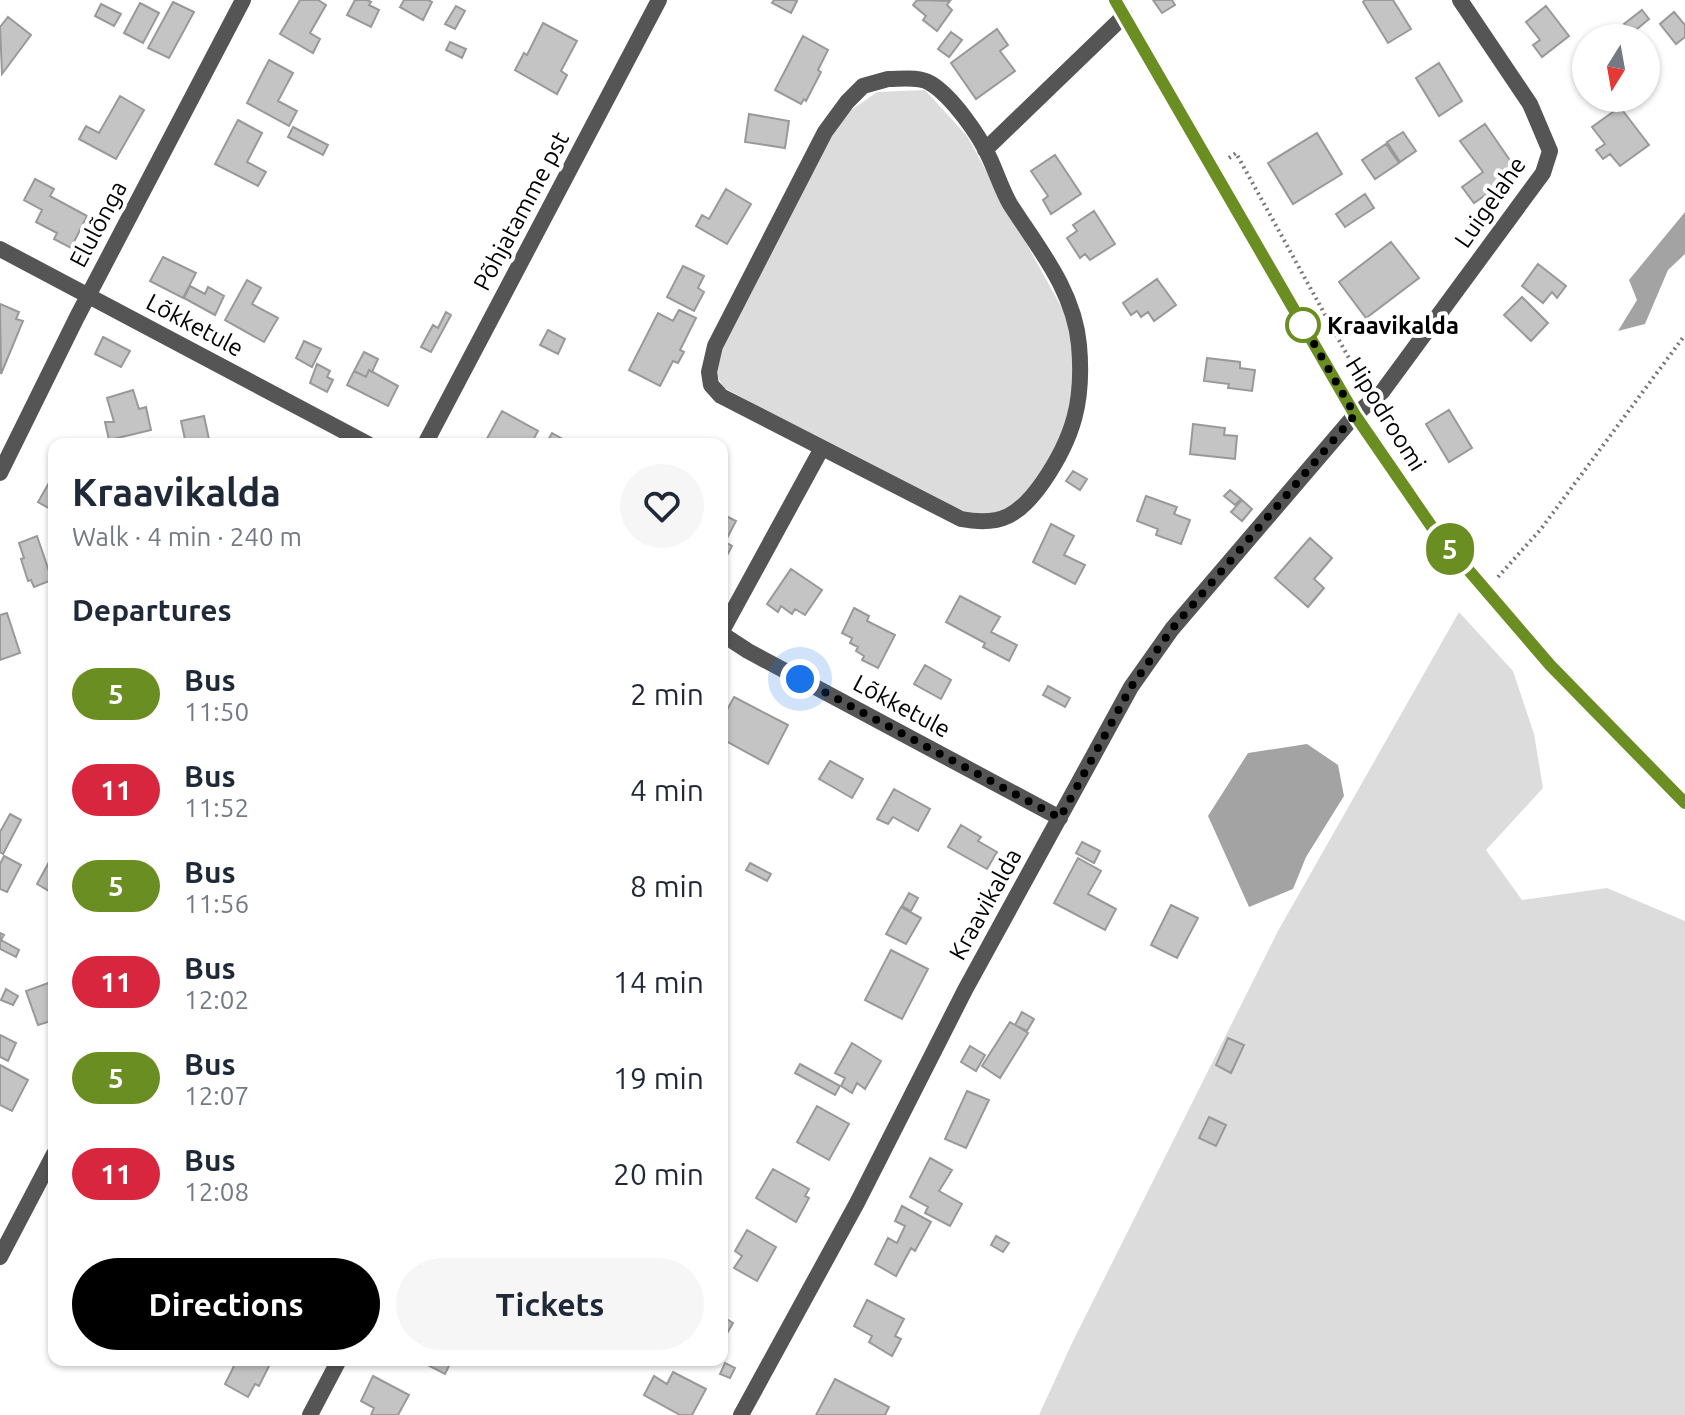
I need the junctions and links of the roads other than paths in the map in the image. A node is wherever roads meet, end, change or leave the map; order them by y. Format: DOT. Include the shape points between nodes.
graph roads {
  1 [pos="243,0"];
  2 [pos="659,0"];
  3 [pos="1460,0"];
  4 [pos="1120,7"];
  5 [pos="985,150"];
  6 [pos="0,249"];
  7 [pos="88,296"];
  8 [pos="1355,415"];
  9 [pos="357,438"];
  10 [pos="428,438"];
  11 [pos="822,448"];
  12 [pos="0,473"];
  13 [pos="728,622"];
  14 [pos="728,637"];
  15 [pos="1685,803"];
  16 [pos="1060,818"];
  17 [pos="48,1165"];
  18 [pos="0,1257"];
  19 [pos="336,1366"];
  20 [pos="310,1415"];
  21 [pos="741,1415"];
  1 -- 7 [label="street, Elulõnga"];
  2 -- 10 [label="street, Põhjatamme pst"];
  3 -- 8 [label="street, Luigelahe" via="1530,104 1550,151 1543,173 1500,233 1382,392"];
  4 -- 5 [label="street"];
  4 -- 8 [label="street, Hipodroomi"];
  5 -- 11 [label="street" via="1010,203 1050,262 1079,343 1079,408 1061,456 1021,508 980,523 961,519"];
  5 -- 11 [label="street" via="947,98 929,82 913,79 863,86 825,132 715,346 709,372 711,385 721,396"];
  6 -- 7 [label="street, Lõkketule"];
  7 -- 9 [label="street, Lõkketule"];
  7 -- 12 [label="street, Elulõnga"];
  8 -- 15 [label="street, Hipodroomi" via="1434,530 1485,591"];
  8 -- 16 [label="street, Kraavikalda" via="1172,629 1131,687"];
  11 -- 13 [label="street"];
  14 -- 16 [label="street, Lõkketule"];
  16 -- 21 [label="street, Kraavikalda"];
  17 -- 18 [label="street"];
  19 -- 20 [label="street"];
}
